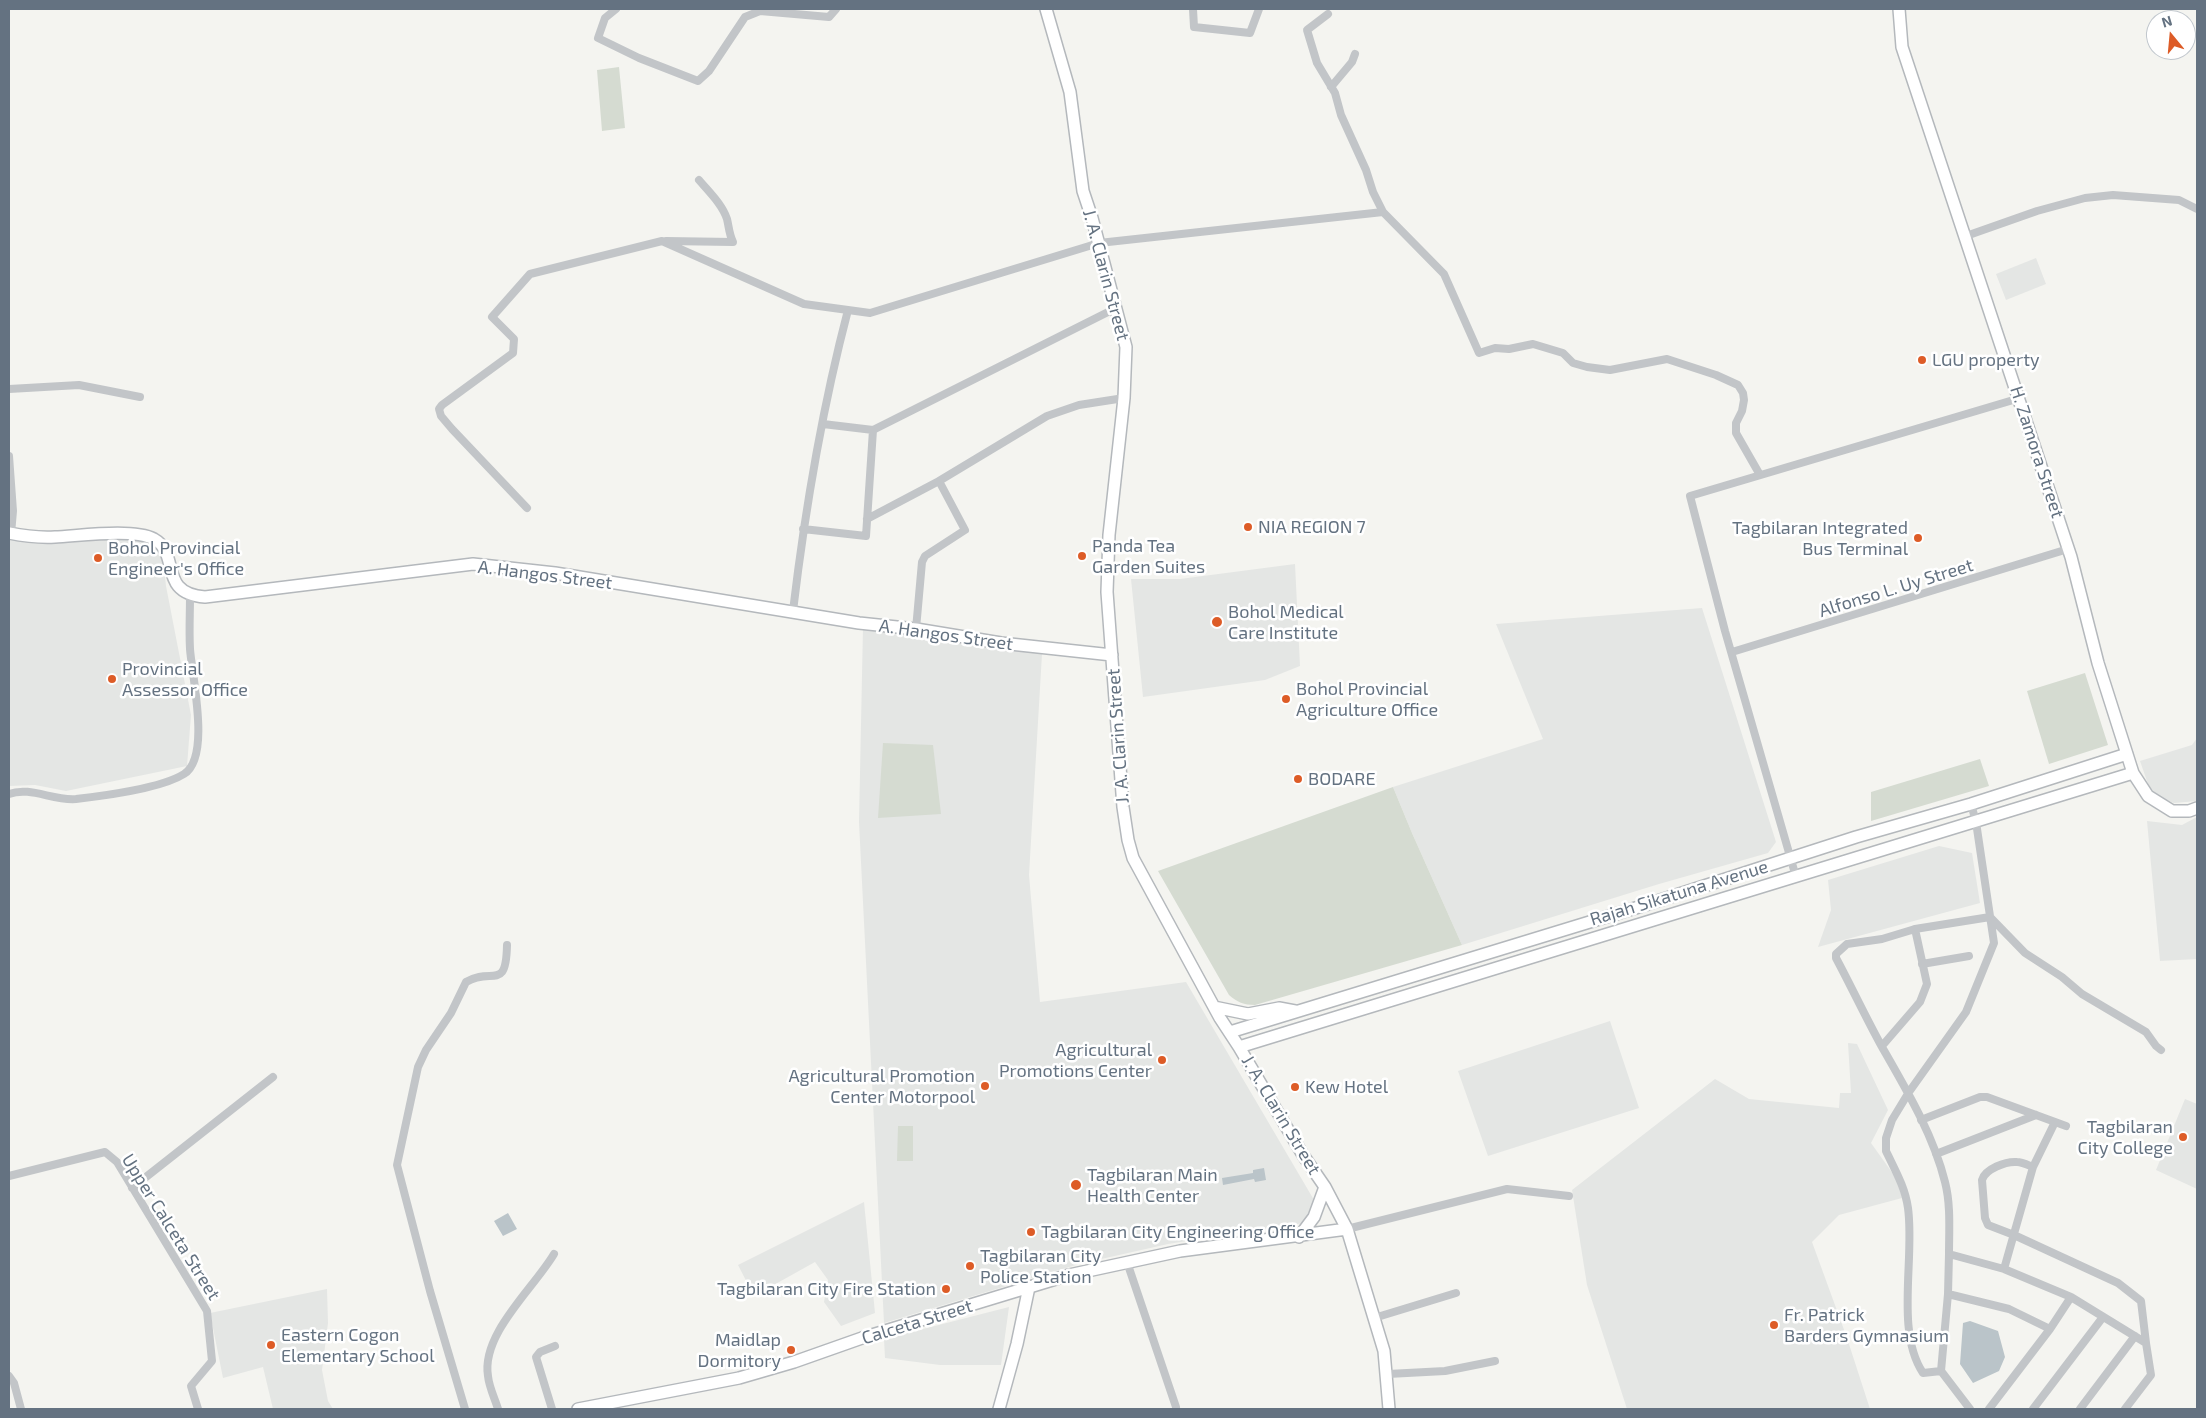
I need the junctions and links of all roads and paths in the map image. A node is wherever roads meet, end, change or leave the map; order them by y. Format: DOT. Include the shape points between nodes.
graph roads {
  1 [pos="616,9"];
  2 [pos="836,9"];
  3 [pos="1046,9"];
  4 [pos="1193,9"];
  5 [pos="1259,9"];
  6 [pos="1899,9"];
  7 [pos="1328,14"];
  8 [pos="1355,54"];
  9 [pos="1331,87"];
  10 [pos="699,180"];
  11 [pos="2197,209"];
  12 [pos="1382,212"];
  13 [pos="1966,236"];
  14 [pos="662,241"];
  15 [pos="1098,243"];
  16 [pos="1116,308"];
  17 [pos="848,310"];
  18 [pos="9,390"];
  19 [pos="140,397"];
  20 [pos="1124,398"];
  21 [pos="2020,398"];
  22 [pos="823,424"];
  23 [pos="873,430"];
  24 [pos="9,456"];
  25 [pos="1760,475"];
  26 [pos="938,481"];
  27 [pos="527,508"];
  28 [pos="867,519"];
  29 [pos="803,529"];
  30 [pos="10,533"];
  31 [pos="2068,549"];
  32 [pos="190,596"];
  33 [pos="793,611"];
  34 [pos="916,629"];
  35 [pos="1732,652"];
  36 [pos="1112,655"];
  37 [pos="2127,754"];
  38 [pos="2133,773"];
  39 [pos="9,794"];
  40 [pos="1971,804"];
  41 [pos="2197,808"];
  42 [pos="1976,822"];
  43 [pos="1814,851"];
  44 [pos="1791,858"];
  45 [pos="1819,870"];
  46 [pos="1796,877"];
  47 [pos="1990,917"];
  48 [pos="1915,929"];
  49 [pos="507,944"];
  50 [pos="1969,956"];
  51 [pos="1459,961"];
  52 [pos="1922,964"];
  53 [pos="1466,977"];
  54 [pos="1214,1007"];
  55 [pos="1297,1011"];
  56 [pos="1230,1032"];
  57 [pos="1882,1046"];
  58 [pos="1240,1047"];
  59 [pos="2162,1050"];
  60 [pos="273,1077"];
  61 [pos="1909,1092"];
  62 [pos="2036,1115"];
  63 [pos="1921,1120"];
  64 [pos="2055,1122"];
  65 [pos="2066,1126"];
  66 [pos="1936,1154"];
  67 [pos="2033,1167"];
  68 [pos="9,1176"];
  69 [pos="1325,1187"];
  70 [pos="132,1188"];
  71 [pos="1569,1196"];
  72 [pos="1347,1229"];
  73 [pos="2014,1234"];
  74 [pos="1299,1237"];
  75 [pos="554,1254"];
  76 [pos="1949,1254"];
  77 [pos="1127,1262"];
  78 [pos="2004,1269"];
  79 [pos="1029,1287"];
  80 [pos="1456,1293"];
  81 [pos="1948,1294"];
  82 [pos="2071,1296"];
  83 [pos="2103,1317"];
  84 [pos="1374,1318"];
  85 [pos="2050,1329"];
  86 [pos="2135,1336"];
  87 [pos="2146,1343"];
  88 [pos="555,1346"];
  89 [pos="1495,1361"];
  90 [pos="1941,1371"];
  91 [pos="1388,1374"];
  92 [pos="9,1376"];
  93 [pos="1176,1407"];
  94 [pos="22,1409"];
  95 [pos="198,1409"];
  96 [pos="465,1409"];
  97 [pos="498,1409"];
  98 [pos="552,1409"];
  99 [pos="578,1409"];
  100 [pos="999,1409"];
  101 [pos="1389,1409"];
  102 [pos="1970,1409"];
  103 [pos="1989,1409"];
  104 [pos="2033,1409"];
  105 [pos="2080,1409"];
  106 [pos="2125,1409"];
  1 -- 2 [label="street" via="605,18 598,38 698,81 709,71 744,17 760,11 829,17"];
  3 -- 15 [label="main road, J. A. Clarin Street" via="1070,92 1083,191"];
  4 -- 5 [label="street" via="1194,27 1250,33"];
  6 -- 13 [label="main road, H. Zamora Street" via="1902,47"];
  7 -- 9 [label="street" via="1307,30 1317,63"];
  8 -- 9 [label="street"];
  9 -- 12 [label="street"];
  10 -- 14 [label="street" via="727,219 733,242"];
  11 -- 13 [label="street" via="2179,200 2112,195 2085,198 2036,211"];
  12 -- 15 [label="street"];
  12 -- 25 [label="street" via="1444,274 1479,353 1533,344 1563,353 1573,363 1610,370 1667,359 1738,385 1744,400 1736,433"];
  13 -- 21 [label="main road, H. Zamora Street"];
  14 -- 17 [label="street" via="804,304"];
  14 -- 27 [label="street" via="530,274 492,317 514,339 513,353 439,410 440,416"];
  15 -- 16 [label="main road, J. A. Clarin Street"];
  15 -- 17 [label="street" via="870,314"];
  16 -- 20 [label="main road, J. A. Clarin Street" via="1126,346"];
  16 -- 23 [label="street"];
  17 -- 22 [label="street"];
  18 -- 19 [label="street" via="79,385"];
  20 -- 26 [label="street" via="1079,405 1047,416"];
  20 -- 36 [label="main road, J. A. Clarin Street" via="1109,535 1107,592"];
  21 -- 25 [label="street"];
  21 -- 31 [label="main road, H. Zamora Street"];
  22 -- 23 [label="street"];
  22 -- 29 [label="street"];
  23 -- 28 [label="street"];
  24 -- 30 [label="street" via="13,511"];
  25 -- 35 [label="street" via="1690,496"];
  26 -- 28 [label="street"];
  26 -- 34 [label="street" via="965,530 925,556 922,562"];
  28 -- 29 [label="street" via="866,536"];
  29 -- 33 [label="street"];
  30 -- 32 [label="main road" via="53,537 128,535 154,539 165,551 175,582"];
  31 -- 35 [label="street, Alfonso L. Uy Street"];
  31 -- 37 [label="main road, H. Zamora Street"];
  32 -- 33 [label="main road, A. Hangos Street" via="205,597 473,564 555,573"];
  32 -- 39 [label="street" via="190,649 198,716 197,753 185,774 141,788 77,799 61,800 17,791"];
  33 -- 34 [label="main road, A. Hangos Street"];
  34 -- 36 [label="main road, A. Hangos Street" via="1001,643"];
  35 -- 44 [label="street"];
  36 -- 54 [label="main road, J. A. Clarin Street" via="1122,791 1132,858"];
  37 -- 38 [label="main road, H. Zamora Street"];
  37 -- 40 [label="main road, Rajah Sikatuna Avenue"];
  38 -- 41 [label="main road" via="2148,796 2172,811"];
  38 -- 42 [label="main road"];
  40 -- 42 [label="street"];
  40 -- 43 [label="main road, Rajah Sikatuna Avenue"];
  42 -- 45 [label="main road"];
  42 -- 47 [label="street"];
  43 -- 44 [label="main road, Rajah Sikatuna Avenue"];
  43 -- 45 [label="main road"];
  44 -- 46 [label="street"];
  44 -- 51 [label="main road, Rajah Sikatuna Avenue"];
  45 -- 46 [label="main road"];
  46 -- 53 [label="main road"];
  47 -- 48 [label="street"];
  47 -- 59 [label="street" via="2025,953 2082,994 2146,1032"];
  47 -- 61 [label="street" via="1994,943 1966,1012"];
  48 -- 52 [label="street"];
  48 -- 57 [label="street" via="1882,939 1847,944 1836,954"];
  49 -- 96 [label="street" via="502,974 466,982 451,1013 426,1050 418,1067 397,1165"];
  50 -- 52 [label="street"];
  51 -- 53 [label="main road"];
  51 -- 55 [label="main road, Rajah Sikatuna Avenue"];
  52 -- 57 [label="street" via="1927,984 1920,1002"];
  53 -- 58 [label="main road"];
  54 -- 55 [label="main road" via="1248,1014 1279,1008"];
  54 -- 56 [label="main road, J. A. Clarin Street"];
  55 -- 56 [label="main road, Rajah Sikatuna Avenue"];
  56 -- 58 [label="main road, J. A. Clarin Street"];
  57 -- 61 [label="street"];
  58 -- 69 [label="main road, J. A. Clarin Street"];
  60 -- 70 [label="street"];
  61 -- 63 [label="street"];
  61 -- 90 [label="street" via="1892,1120 1885,1144 1904,1189 1908,1208 1908,1331 1917,1364 1923,1373"];
  62 -- 63 [label="street" via="1987,1097"];
  62 -- 64 [label="street"];
  62 -- 66 [label="street"];
  63 -- 66 [label="street"];
  64 -- 65 [label="street"];
  64 -- 67 [label="street"];
  66 -- 76 [label="street" via="1945,1183"];
  67 -- 73 [label="street"];
  67 -- 73 [label="street" via="2015,1162 1983,1175 1988,1225"];
  68 -- 70 [label="street, Upper Calceta Street" via="105,1152 117,1162"];
  69 -- 72 [label="main road, J. A. Clarin Street"];
  69 -- 74 [label="main road" via="1314,1217"];
  70 -- 95 [label="street, Upper Calceta Street" via="207,1311 212,1361 191,1386"];
  71 -- 72 [label="street" via="1507,1189"];
  72 -- 74 [label="main road, Calceta Street"];
  72 -- 84 [label="main road, J. A. Clarin Street"];
  73 -- 78 [label="street"];
  73 -- 87 [label="street" via="2118,1283 2141,1301"];
  74 -- 77 [label="main road, Calceta Street"];
  75 -- 97 [label="street" via="544,1272 507,1318 495,1340 488,1376"];
  76 -- 78 [label="street"];
  76 -- 81 [label="street"];
  77 -- 79 [label="main road, Calceta Street"];
  77 -- 93 [label="street"];
  78 -- 82 [label="street"];
  79 -- 99 [label="main road, Calceta Street" via="740,1378"];
  79 -- 100 [label="main road"];
  80 -- 84 [label="street"];
  81 -- 85 [label="street" via="2009,1309"];
  81 -- 90 [label="street"];
  82 -- 83 [label="street"];
  82 -- 85 [label="street"];
  83 -- 86 [label="street"];
  83 -- 104 [label="street"];
  84 -- 91 [label="main road, J. A. Clarin Street"];
  85 -- 103 [label="street"];
  86 -- 87 [label="street"];
  86 -- 105 [label="street"];
  87 -- 106 [label="street" via="2151,1375"];
  88 -- 98 [label="street" via="536,1357"];
  89 -- 91 [label="street" via="1445,1371"];
  90 -- 102 [label="street"];
  91 -- 101 [label="main road, J. A. Clarin Street"];
  92 -- 94 [label="street"];
}
